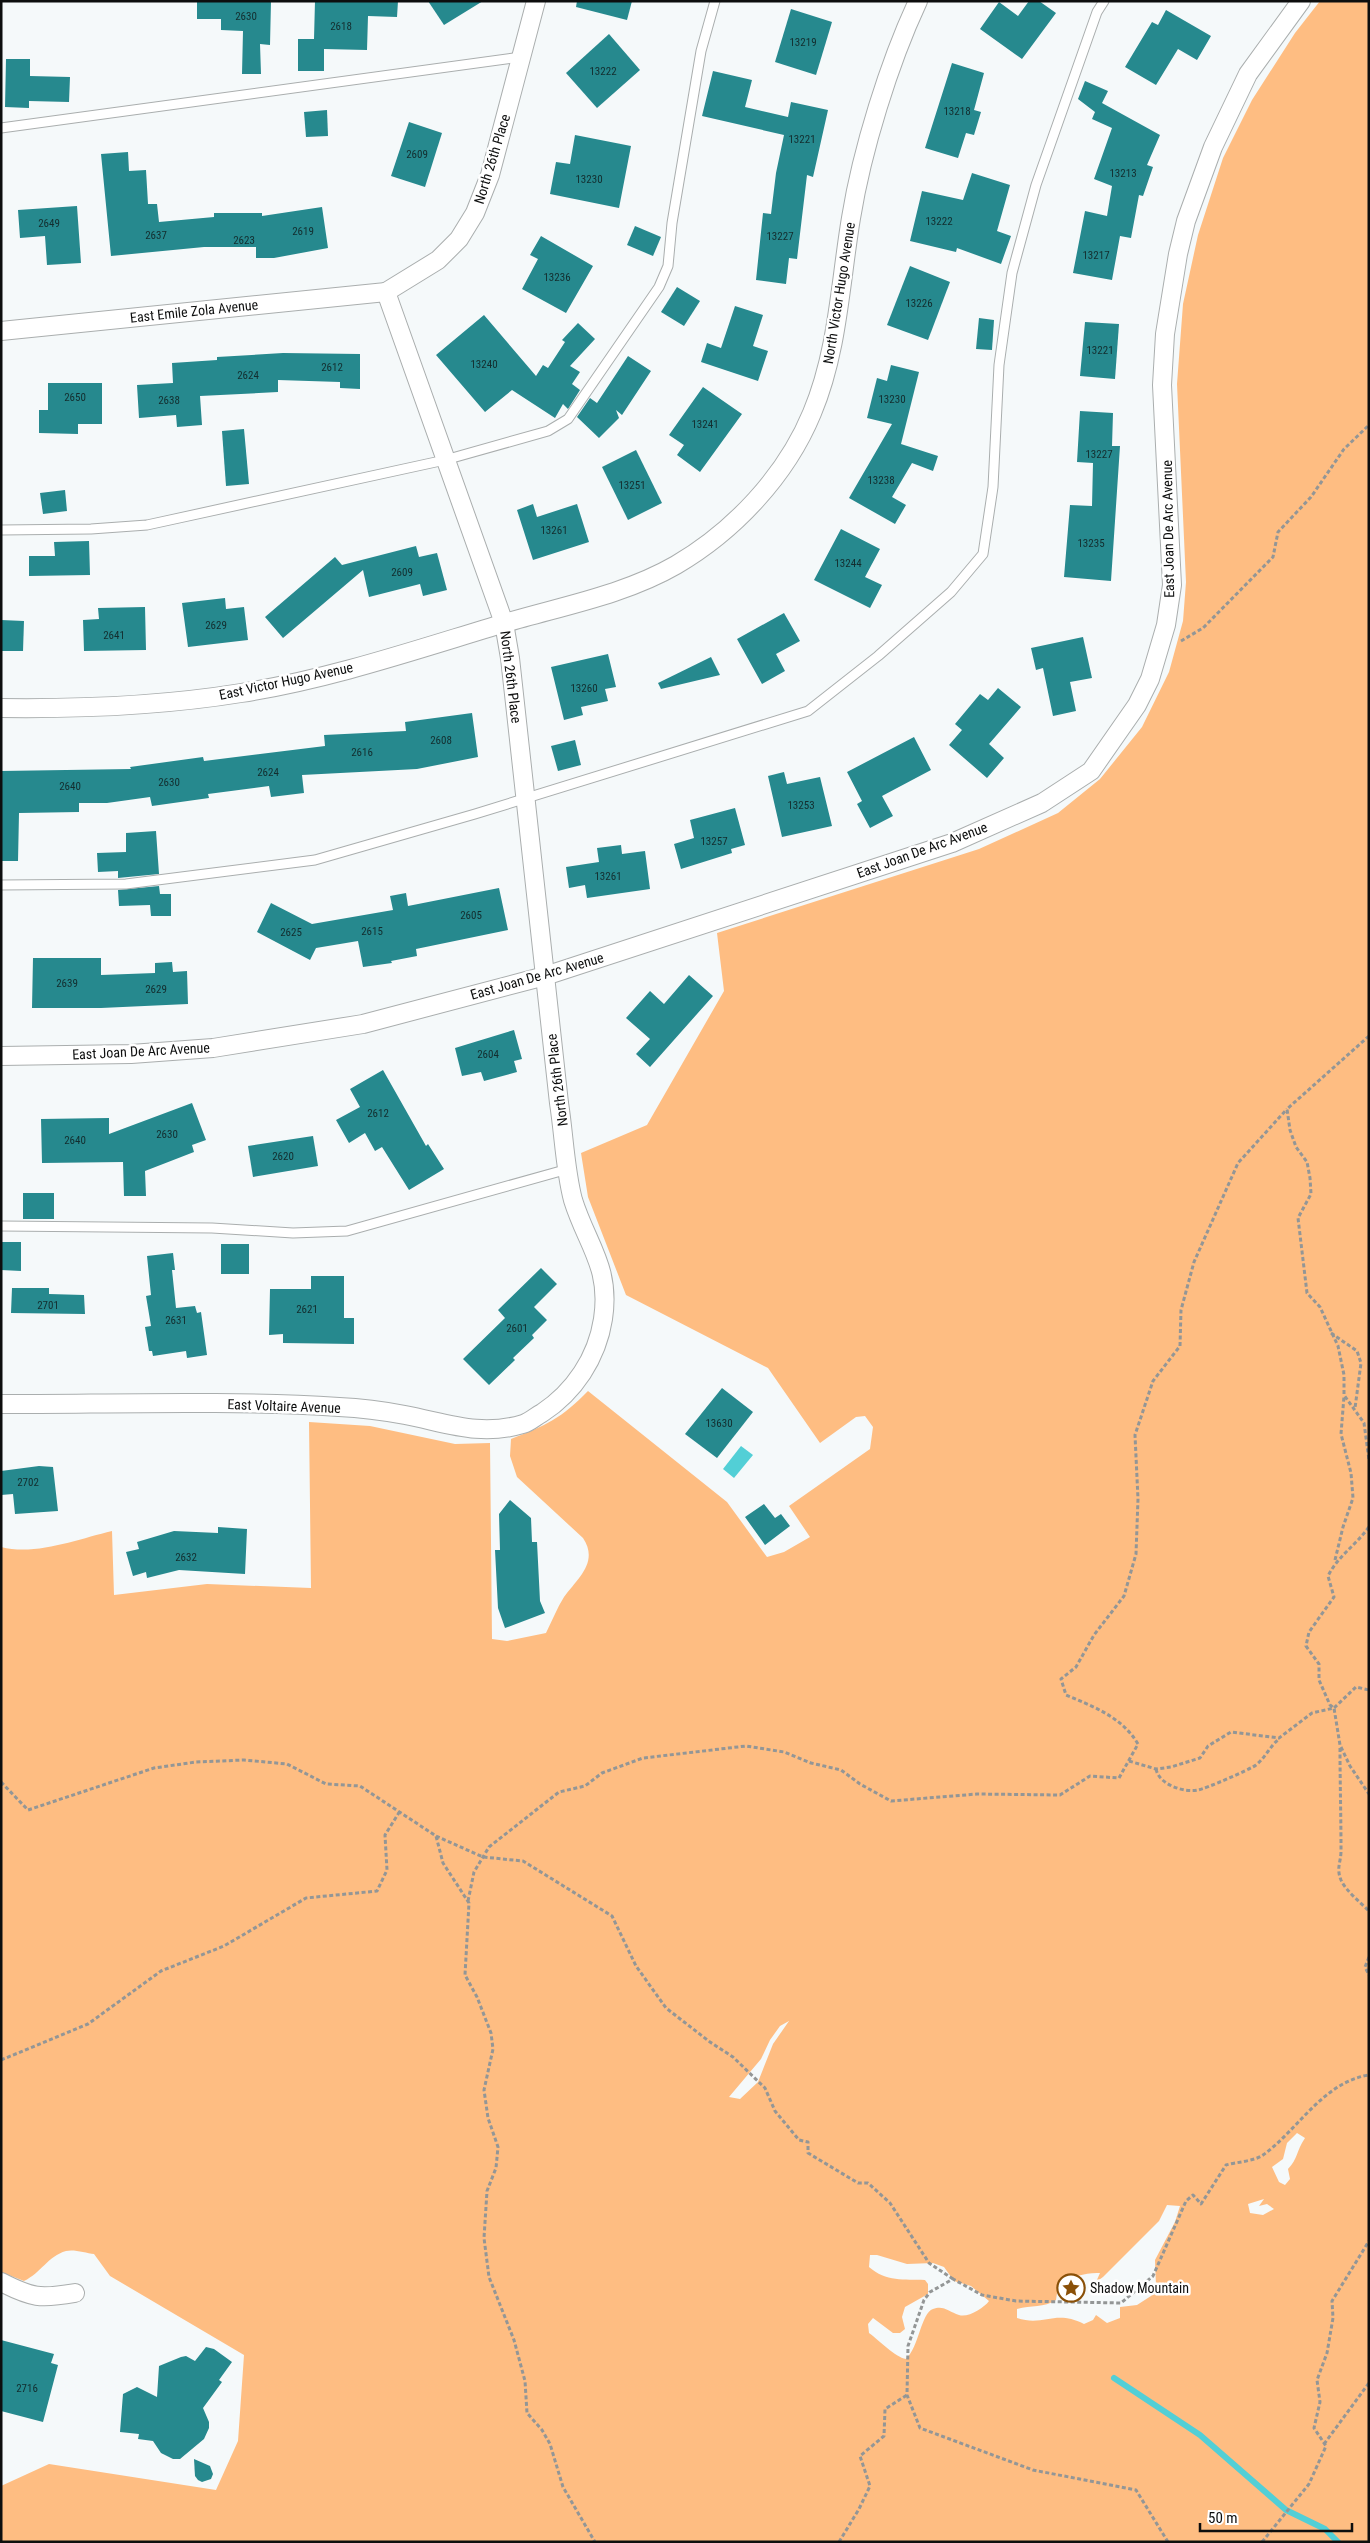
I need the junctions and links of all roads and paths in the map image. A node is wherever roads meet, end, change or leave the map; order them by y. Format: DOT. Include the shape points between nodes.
graph roads {
  1 [pos="536,1"];
  2 [pos="714,1"];
  3 [pos="918,1"];
  4 [pos="1104,1"];
  5 [pos="1300,1"];
  6 [pos="522,57"];
  7 [pos="1,128"];
  8 [pos="386,292"];
  9 [pos="1,331"];
  10 [pos="1369,425"];
  11 [pos="445,460"];
  12 [pos="1,530"];
  13 [pos="504,623"];
  14 [pos="1158,655"];
  15 [pos="1,708"];
  16 [pos="525,797"];
  17 [pos="1,885"];
  18 [pos="545,976"];
  19 [pos="1369,1036"];
  20 [pos="1,1056"];
  21 [pos="1287,1109"];
  22 [pos="568,1169"];
  23 [pos="1,1226"];
  24 [pos="1330,1332"];
  25 [pos="1344,1395"];
  26 [pos="557,1403"];
  27 [pos="1,1404"];
  28 [pos="1355,1408"];
  29 [pos="1369,1460"];
  30 [pos="1369,1528"];
  31 [pos="1335,1562"];
  32 [pos="1369,1690"];
  33 [pos="1334,1708"];
  34 [pos="1279,1738"];
  35 [pos="1340,1745"];
  36 [pos="1129,1761"];
  37 [pos="1156,1769"];
  38 [pos="1,1782"];
  39 [pos="1369,1794"];
  40 [pos="400,1811"];
  41 [pos="436,1836"];
  42 [pos="483,1857"];
  43 [pos="468,1901"];
  44 [pos="1369,1911"];
  45 [pos="1369,1957"];
  46 [pos="1369,1975"];
  47 [pos="1,2060"];
  48 [pos="1369,2075"];
  49 [pos="1369,2241"];
  50 [pos="953,2279"];
  51 [pos="1,2282"];
  52 [pos="75,2293"];
  53 [pos="1369,2383"];
  54 [pos="907,2394"];
  55 [pos="1324,2444"];
  56 [pos="595,2542"];
  57 [pos="839,2542"];
  58 [pos="1168,2542"];
  59 [pos="1262,2542"];
  1 -- 6 [label="street, North 26th Place"];
  2 -- 11 [label="lane" via="701,51 672,223 668,266 659,287 568,419 548,431"];
  3 -- 13 [label="street, North Victor Hugo Avenue" via="881,100 861,170 844,263 834,346 824,381 803,432 779,472 735,521 712,541 675,565 643,581 591,599"];
  4 -- 16 [label="lane" via="1097,12 1036,185 1012,274 999,365 993,487 983,554 951,592 808,711"];
  5 -- 14 [label="street, East Joan De Arc Avenue" via="1248,74 1213,147 1186,220 1178,254 1165,334 1162,385 1172,585"];
  6 -- 7 [label="lane"];
  6 -- 8 [label="street, North 26th Place" via="490,175 475,213 459,239 438,260"];
  8 -- 9 [label="street, East Emile Zola Avenue"];
  8 -- 11 [label="street, North 26th Place"];
  10 -- 14 [label="path" via="1344,449 1311,497 1278,532 1273,558 1203,628"];
  11 -- 12 [label="lane" via="147,525"];
  11 -- 13 [label="street, North 26th Place"];
  13 -- 15 [label="street, East Victor Hugo Avenue" via="382,661 242,693 121,706"];
  13 -- 16 [label="street, North 26th Place"];
  14 -- 18 [label="street, East Joan De Arc Avenue" via="1137,704 1091,771 1042,804 952,843"];
  16 -- 17 [label="lane" via="315,860 126,884"];
  16 -- 18 [label="street, North 26th Place"];
  18 -- 20 [label="street, East Joan De Arc Avenue" via="362,1024 213,1048 131,1054"];
  18 -- 22 [label="street, North 26th Place"];
  19 -- 21 [label="path"];
  21 -- 24 [label="path" via="1290,1130 1296,1147 1307,1162 1310,1178 1310,1194 1298,1218 1307,1293 1320,1307"];
  21 -- 36 [label="path" via="1238,1162 1194,1262 1181,1310 1180,1346 1153,1381 1135,1435 1136,1554 1124,1596 1094,1635 1076,1667 1061,1680 1066,1695 1098,1708 1130,1729 1138,1744"];
  22 -- 23 [label="lane" via="347,1231 293,1233 202,1228"];
  22 -- 26 [label="street, North 26th Place" via="574,1200 604,1278 605,1302 603,1321 586,1368"];
  24 -- 25 [label="path" via="1338,1346"];
  24 -- 28 [label="path" via="1357,1351 1361,1364"];
  25 -- 28 [label="path"];
  25 -- 31 [label="path" via="1341,1434 1354,1498"];
  26 -- 27 [label="street, East Voltaire Avenue" via="526,1423 500,1429 471,1430 404,1415 341,1407"];
  28 -- 29 [label="path" via="1364,1423"];
  30 -- 31 [label="path"];
  31 -- 33 [label="path" via="1328,1576 1334,1597 1309,1632 1306,1646 1319,1664 1319,1680"];
  32 -- 33 [label="path" via="1356,1687"];
  33 -- 34 [label="path" via="1312,1713"];
  33 -- 35 [label="path"];
  34 -- 37 [label="path" via="1231,1732 1208,1746 1200,1758"];
  34 -- 37 [label="path" via="1256,1765 1198,1790 1173,1787"];
  35 -- 39 [label="path"];
  35 -- 44 [label="path" via="1341,1858 1337,1868 1341,1882"];
  36 -- 37 [label="path"];
  36 -- 42 [label="path" via="1119,1778 1090,1776 1060,1795 977,1794 891,1801 841,1770 784,1752 746,1746 643,1758 602,1773 585,1786 560,1792 489,1847"];
  38 -- 40 [label="path" via="28,1810 154,1768 244,1760 287,1764 326,1784 360,1786"];
  40 -- 41 [label="path"];
  40 -- 47 [label="path" via="385,1835 387,1870 377,1890 306,1898 224,1946 161,1971 88,2024"];
  41 -- 42 [label="path"];
  41 -- 43 [label="path" via="443,1863"];
  42 -- 43 [label="path" via="474,1872"];
  42 -- 50 [label="path" via="523,1861 612,1916 636,1966 666,2008 733,2057 765,2088 775,2112 799,2140 808,2142 808,2152 858,2183 868,2183 890,2203 929,2263"];
  43 -- 56 [label="path" via="465,1976 492,2033 493,2049 484,2090 488,2118 498,2147 496,2168 487,2192 484,2238 489,2276 514,2340 525,2381 527,2413 546,2437 564,2487"];
  45 -- 46 [label="path" via="1365,1966"];
  48 -- 50 [label="path" via="1356,2077 1326,2096 1262,2156 1226,2165 1201,2204 1193,2195 1186,2201 1153,2276 1121,2303 1016,2301 982,2295"];
  49 -- 55 [label="path" via="1332,2301 1332,2327 1318,2380 1320,2402 1314,2428"];
  50 -- 54 [label="path" via="930,2292 914,2324 908,2346"];
  51 -- 52 [label="street" via="33,2296 47,2298"];
  53 -- 55 [label="path"];
  54 -- 57 [label="path" via="885,2409 884,2436 860,2456 870,2486"];
  54 -- 58 [label="path" via="920,2428 1033,2470 1136,2490"];
  55 -- 59 [label="path" via="1326,2446 1309,2484"];
}
